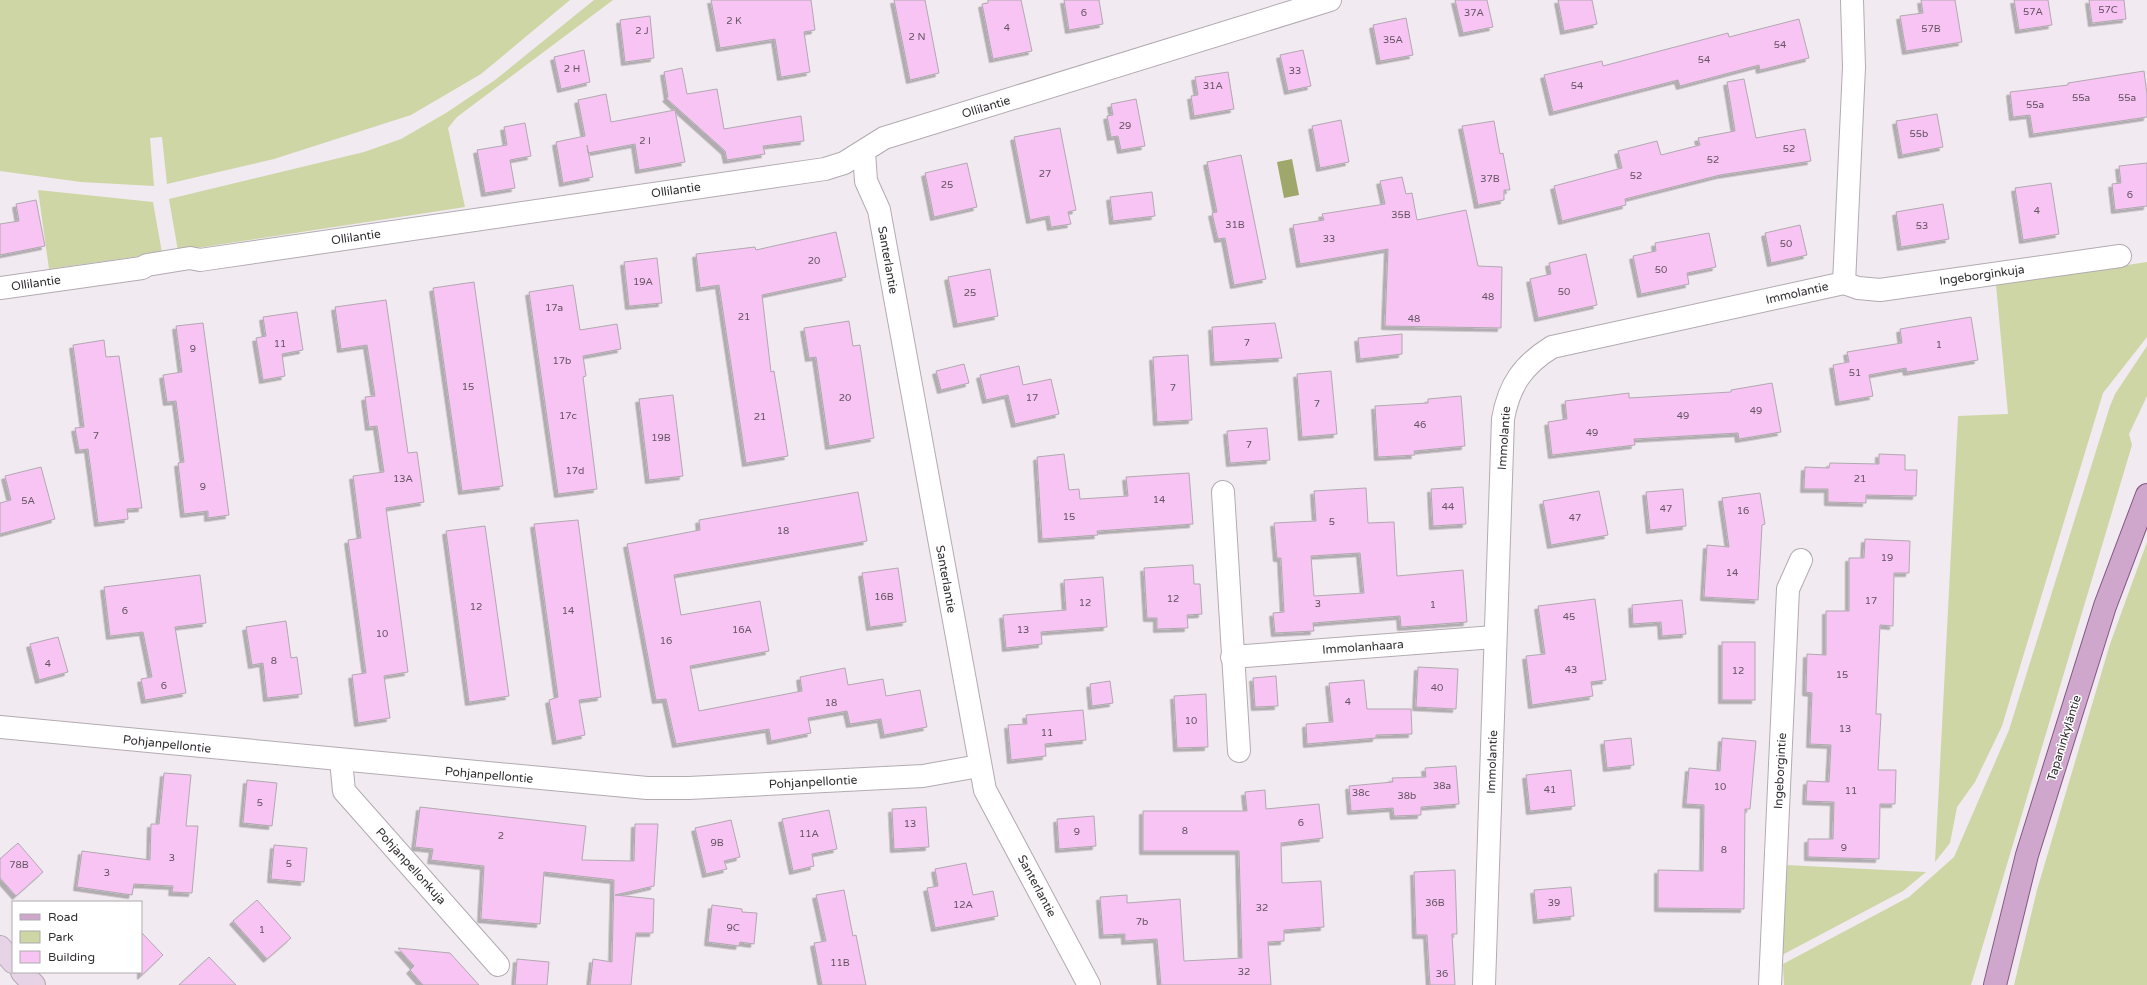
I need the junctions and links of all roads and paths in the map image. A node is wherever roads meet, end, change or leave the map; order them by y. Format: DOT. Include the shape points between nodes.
graph roads {
  1 [pos="1330,0"];
  2 [pos="1852,0"];
  3 [pos="864,152"];
  4 [pos="2120,256"];
  5 [pos="1844,283"];
  6 [pos="0,288"];
  7 [pos="1223,492"];
  8 [pos="2147,495"];
  9 [pos="1801,560"];
  10 [pos="1494,637"];
  11 [pos="1232,657"];
  12 [pos="0,727"];
  13 [pos="1240,751"];
  14 [pos="341,760"];
  15 [pos="980,766"];
  16 [pos="0,947"];
  17 [pos="12,961"];
  18 [pos="498,965"];
  19 [pos="23,973"];
  20 [pos="34,985"];
  21 [pos="1089,985"];
  22 [pos="1484,985"];
  23 [pos="1770,985"];
  24 [pos="1994,985"];
  1 -- 3 [label="street, Ollilantie" via="884,138"];
  2 -- 5 [label="street, Immolantie" via="1854,67"];
  3 -- 6 [label="street, Ollilantie" via="844,163 825,169 200,260 190,258 142,268"];
  3 -- 15 [label="street, Santerlantie" via="866,181 879,210"];
  4 -- 5 [label="street, Ingeborginkuja" via="1880,290 1858,288"];
  5 -- 10 [label="street, Immolantie" via="1552,348 1526,367 1514,383 1507,399 1503,419"];
  7 -- 11 [label="street"];
  8 -- 24 [label="main road, Tapaninkyläntie" via="2105,606 2027,856"];
  9 -- 23 [label="street, Ingeborgintie" via="1788,589"];
  10 -- 11 [label="street, Immolanhaara"];
  10 -- 22 [label="street, Immolantie"];
  11 -- 13 [label="street"];
  12 -- 14 [label="street, Pohjanpellontie"];
  14 -- 15 [label="street, Pohjanpellontie" via="647,788 923,776"];
  14 -- 18 [label="street, Pohjanpellonkuja" via="344,791"];
  15 -- 21 [label="street, Santerlantie" via="985,790"];
  16 -- 17 [label="street"];
  19 -- 20 [label="street"];
}
